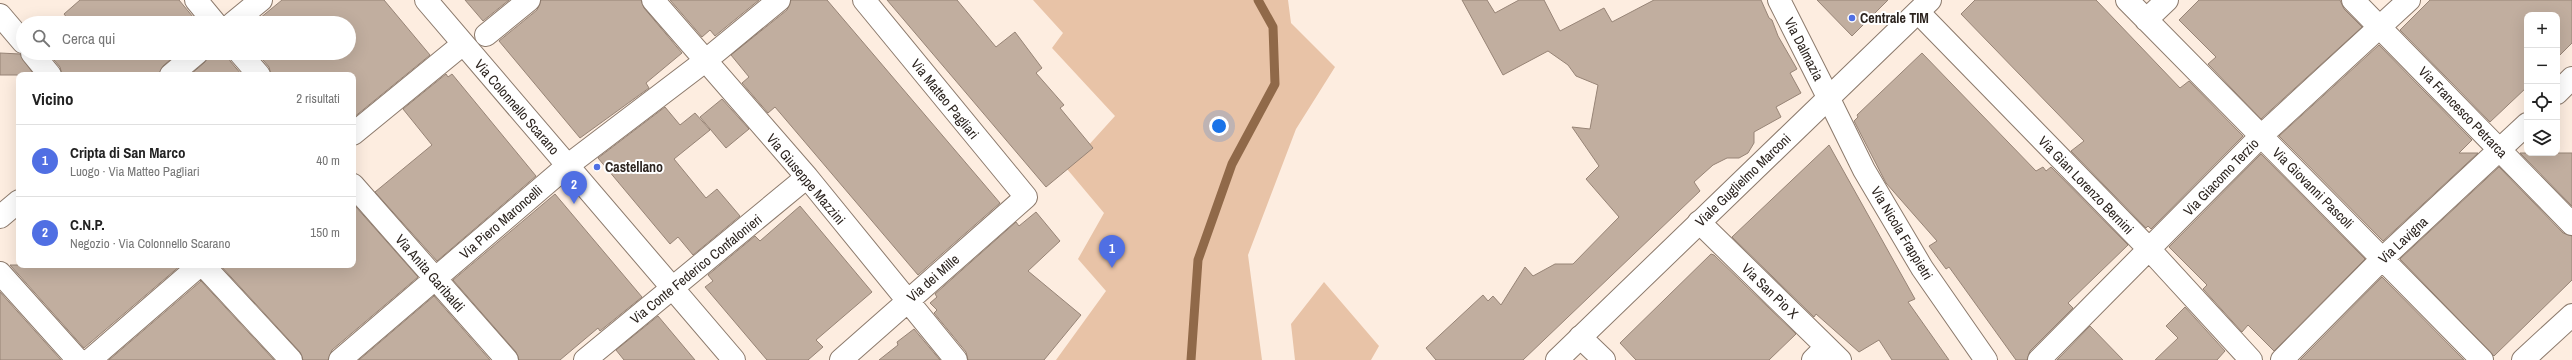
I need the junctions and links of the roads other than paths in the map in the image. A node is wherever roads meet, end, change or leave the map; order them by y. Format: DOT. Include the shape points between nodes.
graph roads {
  1 [pos="10,0"];
  2 [pos="196,0"];
  3 [pos="261,0"];
  4 [pos="426,0"];
  5 [pos="529,0"];
  6 [pos="653,0"];
  7 [pos="779,0"];
  8 [pos="864,0"];
  9 [pos="1779,0"];
  10 [pos="2127,0"];
  11 [pos="2167,0"];
  12 [pos="2353,0"];
  13 [pos="2409,0"];
  14 [pos="1924,6"];
  15 [pos="0,9"];
  16 [pos="0,14"];
  17 [pos="209,16"];
  18 [pos="242,16"];
  19 [pos="2146,20"];
  20 [pos="2380,28"];
  21 [pos="16,33"];
  22 [pos="486,35"];
  23 [pos="463,44"];
  24 [pos="38,60"];
  25 [pos="189,60"];
  26 [pos="246,60"];
  27 [pos="705,61"];
  28 [pos="48,72"];
  29 [pos="175,72"];
  30 [pos="256,72"];
  31 [pos="2572,78"];
  32 [pos="2560,90"];
  33 [pos="1828,99"];
  34 [pos="2524,127"];
  35 [pos="356,132"];
  36 [pos="2261,136"];
  37 [pos="2500,151"];
  38 [pos="567,166"];
  39 [pos="807,177"];
  40 [pos="356,188"];
  41 [pos="1026,197"];
  42 [pos="16,204"];
  43 [pos="0,217"];
  44 [pos="1699,222"];
  45 [pos="2572,224"];
  46 [pos="2150,250"];
  47 [pos="2382,259"];
  48 [pos="197,268"];
  49 [pos="204,268"];
  50 [pos="0,273"];
  51 [pos="436,279"];
  52 [pos="672,288"];
  53 [pos="907,301"];
  54 [pos="2572,315"];
  55 [pos="1580,337"];
  56 [pos="1826,356"];
  57 [pos="78,360"];
  58 [pos="90,360"];
  59 [pos="290,360"];
  60 [pos="340,360"];
  61 [pos="508,360"];
  62 [pos="585,360"];
  63 [pos="734,360"];
  64 [pos="841,360"];
  65 [pos="956,360"];
  66 [pos="1557,360"];
  67 [pos="1604,360"];
  68 [pos="1986,360"];
  69 [pos="2039,360"];
  70 [pos="2251,360"];
  71 [pos="2282,360"];
  72 [pos="2482,360"];
  73 [pos="2523,360"];
  1 -- 15 [label="street"];
  2 -- 17 [label="street"];
  3 -- 18 [label="street"];
  4 -- 23 [label="street, Via Colonnello Scarano"];
  5 -- 22 [label="street"];
  6 -- 27 [label="street, Via Giuseppe Mazzini"];
  7 -- 27 [label="street, Via Piero Maroncelli"];
  8 -- 41 [label="street, Via Matteo Pagliari"];
  9 -- 33 [label="street, Via Dalmazia"];
  10 -- 19 [label="street, Via Giovanni Pascoli"];
  11 -- 19 [label="street"];
  12 -- 20 [label="street, Via Francesco Petrarca"];
  13 -- 20 [label="street, Via Giacomo Terzio"];
  14 -- 33 [label="street, Viale Guglielmo Marconi"];
  14 -- 46 [label="street, Via Gian Lorenzo Bernini"];
  16 -- 21 [label="street"];
  19 -- 36 [label="street, Via Giovanni Pascoli"];
  20 -- 36 [label="street, Via Giacomo Terzio"];
  20 -- 37 [label="street, Via Francesco Petrarca"];
  23 -- 35 [label="street"];
  23 -- 38 [label="street, Via Colonnello Scarano"];
  24 -- 28 [label="street"];
  25 -- 29 [label="street"];
  26 -- 30 [label="street"];
  27 -- 38 [label="street, Via Piero Maroncelli"];
  27 -- 39 [label="street, Via Giuseppe Mazzini"];
  31 -- 32 [label="street"];
  33 -- 44 [label="street, Viale Guglielmo Marconi"];
  33 -- 68 [label="street, Via Nicola Frappietri" via="1864,170 1922,268"];
  34 -- 37 [label="street, Via Lavigna"];
  36 -- 46 [label="street, Via Giacomo Terzio"];
  36 -- 47 [label="street, Via Giovanni Pascoli"];
  37 -- 45 [label="street, Via Francesco Petrarca"];
  37 -- 47 [label="street, Via Lavigna"];
  38 -- 51 [label="street, Via Piero Maroncelli"];
  38 -- 52 [label="street, Via Colonnello Scarano"];
  39 -- 52 [label="street, Via Conte Federico Confalonieri"];
  39 -- 53 [label="street, Via Giuseppe Mazzini"];
  40 -- 51 [label="street, Via Anita Garibaldi"];
  41 -- 53 [label="street, Via dei Mille"];
  42 -- 43 [label="street"];
  44 -- 55 [label="street, Viale Guglielmo Marconi"];
  44 -- 56 [label="street, Via San Pio X"];
  46 -- 69 [label="street, Via Giacomo Terzio"];
  46 -- 70 [label="street, Via Gian Lorenzo Bernini"];
  47 -- 71 [label="street, Via Lavigna"];
  47 -- 72 [label="street, Via Giovanni Pascoli"];
  48 -- 58 [label="street"];
  49 -- 59 [label="street"];
  50 -- 57 [label="street"];
  51 -- 60 [label="street, Via Piero Maroncelli"];
  51 -- 61 [label="street, Via Anita Garibaldi"];
  52 -- 62 [label="street, Via Conte Federico Confalonieri"];
  52 -- 63 [label="street, Via Colonnello Scarano"];
  53 -- 64 [label="street, Via dei Mille"];
  53 -- 65 [label="street, Via Giuseppe Mazzini"];
  54 -- 73 [label="street"];
  55 -- 66 [label="street, Viale Guglielmo Marconi"];
  55 -- 67 [label="street"];
}
